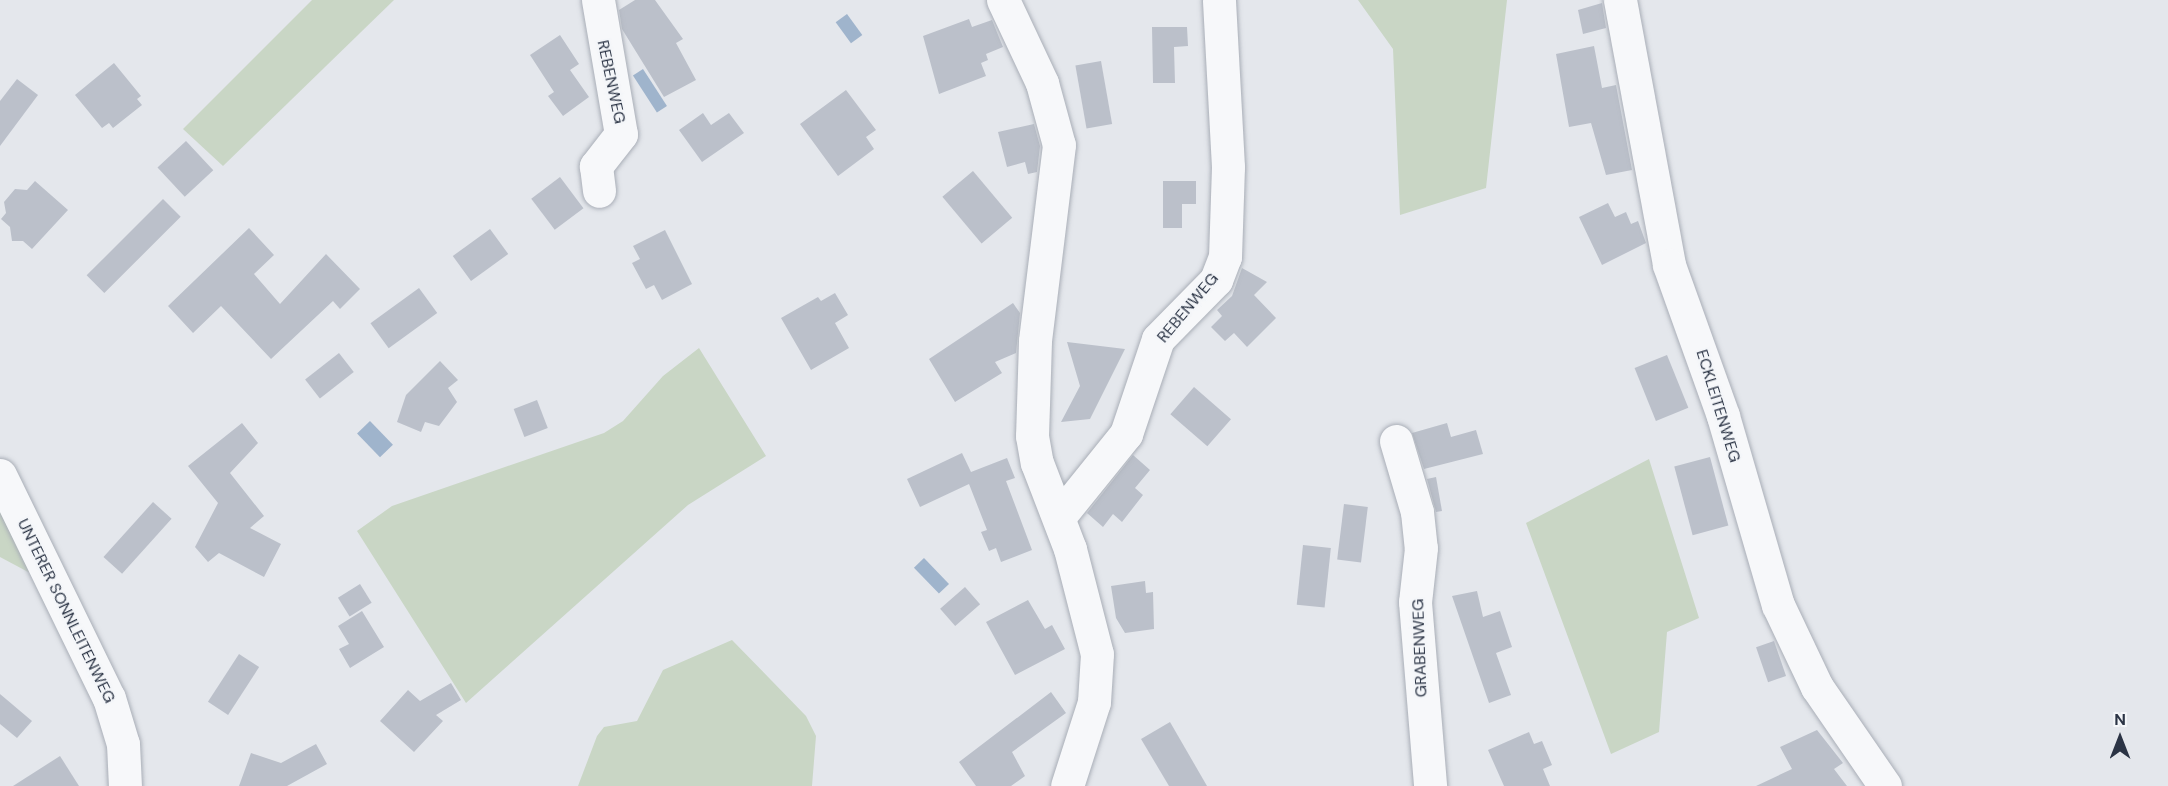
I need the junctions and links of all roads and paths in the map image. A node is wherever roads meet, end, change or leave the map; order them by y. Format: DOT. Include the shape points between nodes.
graph roads {
  1 [pos="598,0"];
  2 [pos="1003,0"];
  3 [pos="1219,0"];
  4 [pos="1620,0"];
  5 [pos="599,191"];
  6 [pos="1396,441"];
  7 [pos="0,476"];
  8 [pos="1059,517"];
  9 [pos="125,786"];
  10 [pos="1067,786"];
  11 [pos="1430,786"];
  12 [pos="1885,786"];
  1 -- 5 [label="street, REBENWEG" via="621,134 596,166"];
  2 -- 8 [label="street" via="1042,83 1059,145 1031,406 1037,463"];
  3 -- 8 [label="street, REBENWEG" via="1228,167 1225,257 1216,280 1158,339 1126,434"];
  4 -- 12 [label="street, ECKLEITENWEG" via="1669,266 1723,416 1778,605 1817,687"];
  6 -- 11 [label="street, GRABENWEG" via="1417,512 1422,548 1415,602"];
  7 -- 9 [label="street, UNTERER SONNLEITENWEG" via="109,698 123,744"];
  8 -- 10 [label="street" via="1091,620 1097,654 1094,702"];
}
